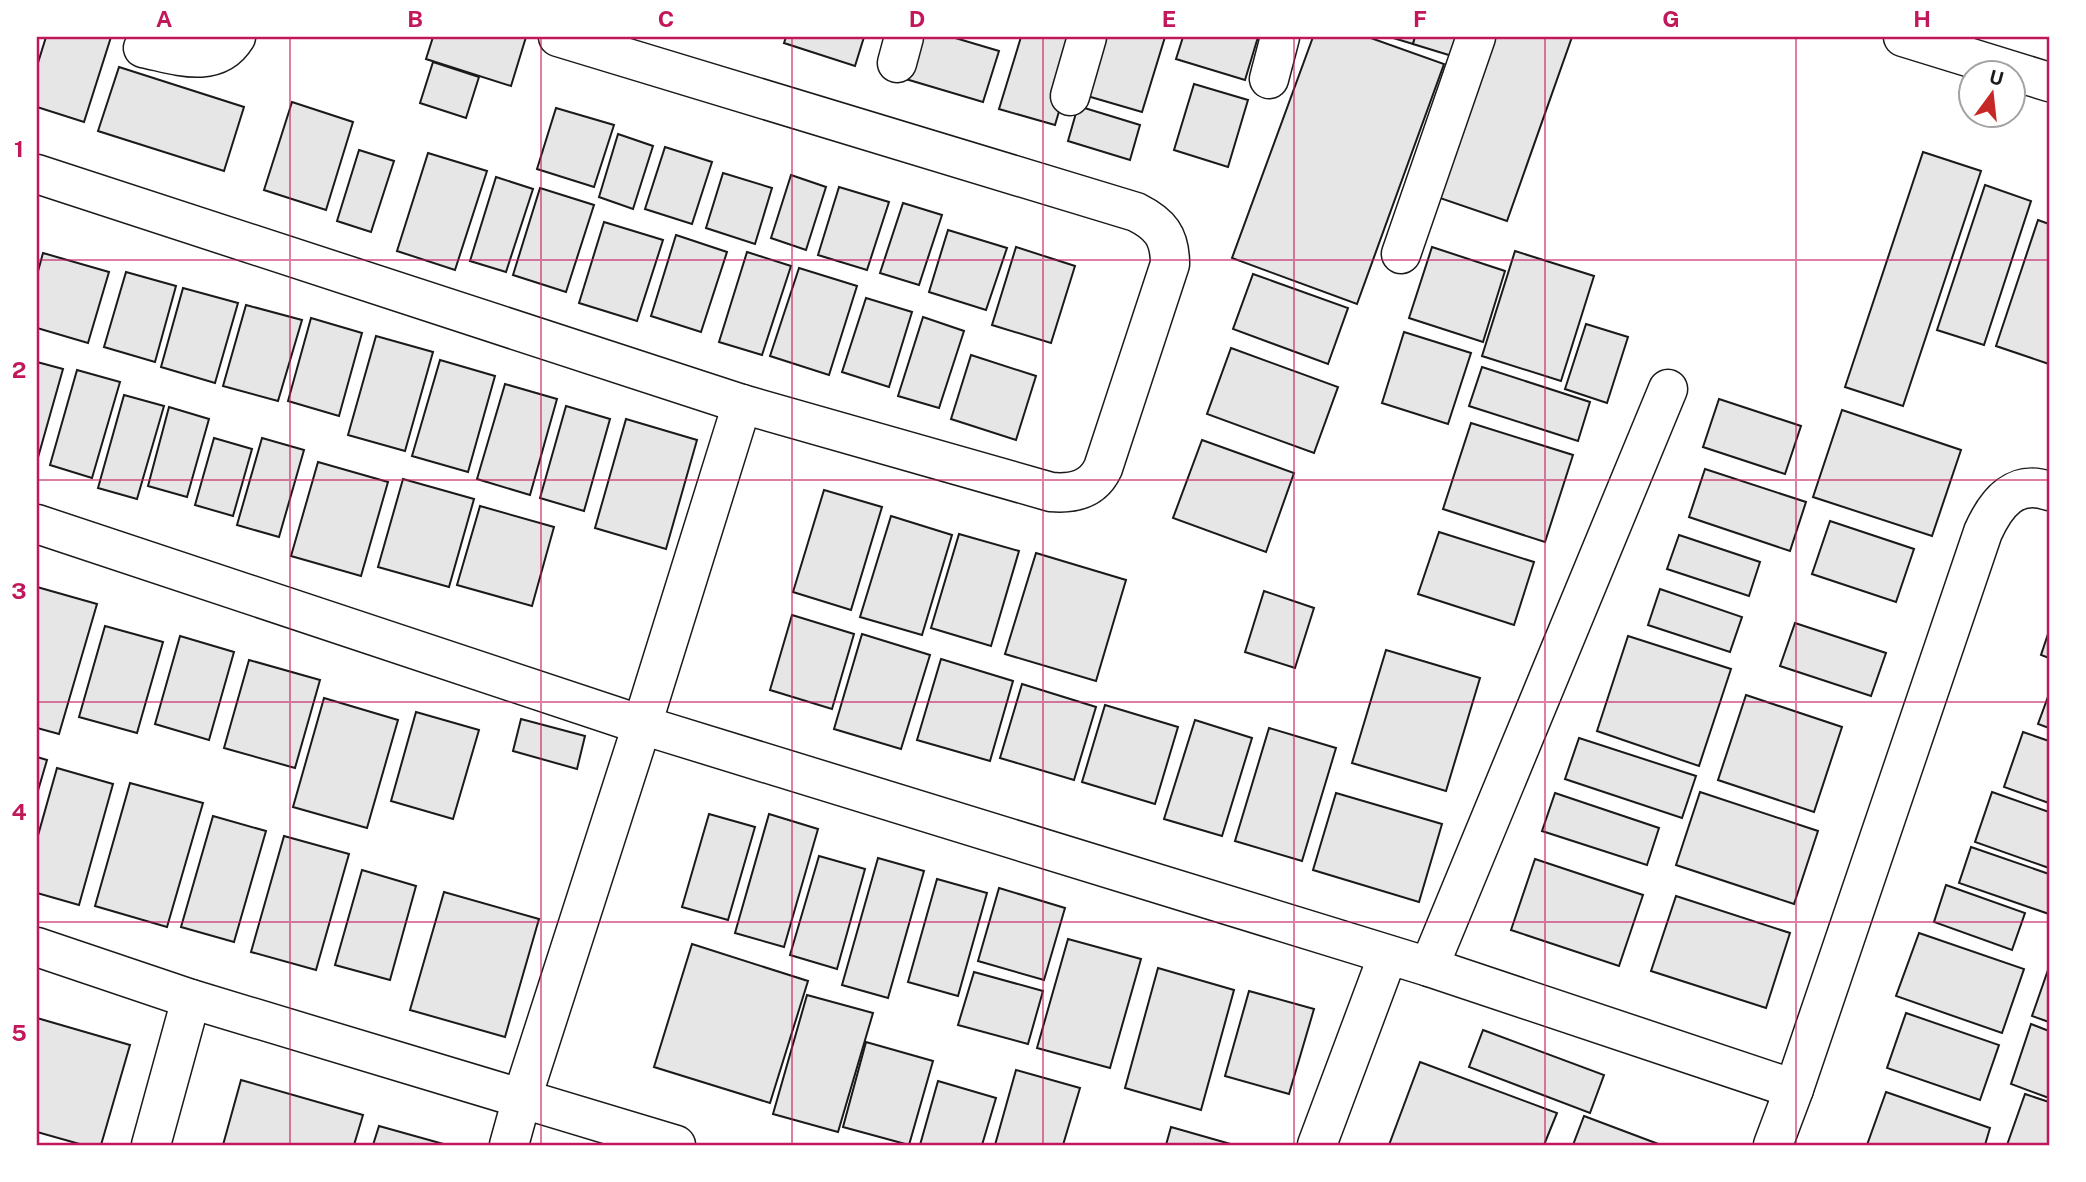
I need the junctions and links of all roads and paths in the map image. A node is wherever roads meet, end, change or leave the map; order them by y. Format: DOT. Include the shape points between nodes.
graph roads {
  1 [pos="236,37"];
  2 [pos="558,37"];
  3 [pos="1087,37"];
  4 [pos="1280,37"];
  5 [pos="1476,37"];
  6 [pos="1903,37"];
  7 [pos="143,48"];
  8 [pos="1269,79"];
  9 [pos="2049,82"];
  10 [pos="1070,96"];
  11 [pos="37,174"];
  12 [pos="1401,254"];
  13 [pos="1668,389"];
  14 [pos="742,404"];
  15 [pos="2049,491"];
  16 [pos="37,524"];
  17 [pos="642,725"];
  18 [pos="37,947"];
  19 [pos="1388,956"];
  20 [pos="1429,967"];
  21 [pos="191,999"];
  22 [pos="1794,1088"];
  23 [pos="522,1098"];
  24 [pos="151,1145"];
  25 [pos="509,1145"];
  26 [pos="676,1145"];
  27 [pos="1317,1145"];
  28 [pos="1773,1145"];
  1 -- 7 [label="street" via="219,53 201,60"];
  2 -- 14 [label="street" via="1136,212 1153,221 1169,244 1170,264 1103,468 1083,489 1051,492"];
  3 -- 10 [label="street"];
  4 -- 8 [label="street"];
  5 -- 12 [label="street"];
  6 -- 9 [label="street"];
  11 -- 14 [label="street"];
  13 -- 20 [label="street"];
  14 -- 17 [label="street"];
  15 -- 22 [label="street" via="2038,487 2018,490 1991,513"];
  16 -- 17 [label="street"];
  17 -- 19 [label="street"];
  17 -- 23 [label="street"];
  18 -- 21 [label="street"];
  19 -- 20 [label="street"];
  19 -- 27 [label="street"];
  20 -- 22 [label="street"];
  21 -- 23 [label="street"];
  21 -- 24 [label="street"];
  22 -- 28 [label="street"];
  23 -- 25 [label="street"];
  23 -- 26 [label="street"];
}
